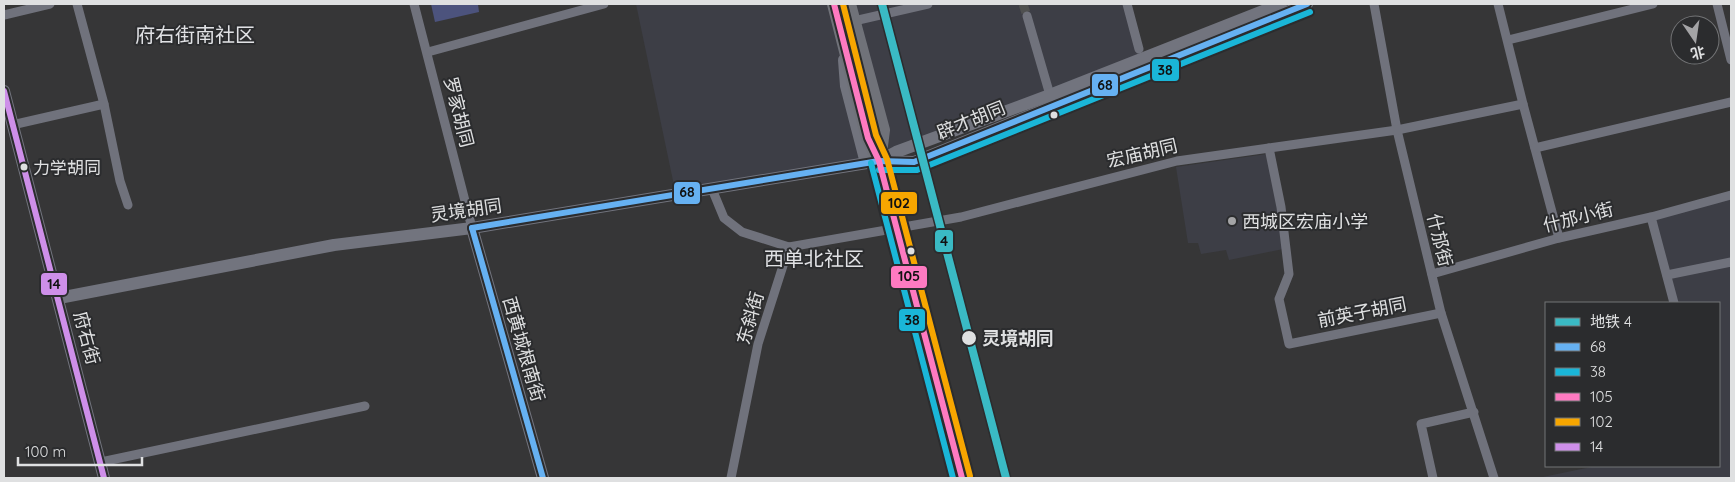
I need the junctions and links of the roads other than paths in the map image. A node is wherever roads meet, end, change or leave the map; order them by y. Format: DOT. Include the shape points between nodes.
graph roads {
  1 [pos="50,4"];
  2 [pos="77,4"];
  3 [pos="414,4"];
  4 [pos="604,4"];
  5 [pos="834,4"];
  6 [pos="850,4"];
  7 [pos="928,4"];
  8 [pos="1127,4"];
  9 [pos="1280,4"];
  10 [pos="1307,4"];
  11 [pos="1374,4"];
  12 [pos="1498,4"];
  13 [pos="1652,4"];
  14 [pos="1717,4"];
  15 [pos="4,15"];
  16 [pos="1027,16"];
  17 [pos="854,21"];
  18 [pos="1508,40"];
  19 [pos="1139,49"];
  20 [pos="428,52"];
  21 [pos="1731,58"];
  22 [pos="4,91"];
  23 [pos="1050,95"];
  24 [pos="1731,102"];
  25 [pos="104,104"];
  26 [pos="1523,104"];
  27 [pos="12,125"];
  28 [pos="1397,130"];
  29 [pos="1269,148"];
  30 [pos="1535,148"];
  31 [pos="873,162"];
  32 [pos="712,189"];
  33 [pos="1731,195"];
  34 [pos="128,205"];
  35 [pos="1651,217"];
  36 [pos="472,228"];
  37 [pos="898,228"];
  38 [pos="1559,238"];
  39 [pos="789,247"];
  40 [pos="1731,262"];
  41 [pos="1432,274"];
  42 [pos="1667,276"];
  43 [pos="59,298"];
  44 [pos="1674,302"];
  45 [pos="1441,313"];
  46 [pos="365,406"];
  47 [pos="1474,412"];
  48 [pos="101,462"];
  49 [pos="104,478"];
  50 [pos="543,478"];
  51 [pos="731,478"];
  52 [pos="962,478"];
  53 [pos="1433,478"];
  54 [pos="1494,478"];
  1 -- 15 [label="street"];
  2 -- 25 [label="street"];
  3 -- 20 [label="street, 罗家胡同"];
  4 -- 20 [label="street"];
  5 -- 31 [label="main road"];
  6 -- 17 [label="main road"];
  7 -- 17 [label="street"];
  8 -- 19 [label="street"];
  9 -- 23 [label="main road, 辟才胡同"];
  10 -- 31 [label="main road, 辟才胡同" via="914,162"];
  11 -- 28 [label="street, 什邡街"];
  12 -- 18 [label="street"];
  13 -- 18 [label="street"];
  14 -- 21 [label="street"];
  16 -- 23 [label="street"];
  17 -- 31 [label="main road" via="883,130"];
  18 -- 26 [label="street"];
  20 -- 36 [label="street, 罗家胡同"];
  22 -- 27 [label="main road, 府右街"];
  23 -- 31 [label="main road, 辟才胡同"];
  24 -- 30 [label="street"];
  25 -- 27 [label="street"];
  25 -- 34 [label="street"];
  26 -- 28 [label="street, 宏庙胡同"];
  26 -- 30 [label="street"];
  27 -- 43 [label="main road, 府右街"];
  28 -- 29 [label="street, 宏庙胡同"];
  28 -- 41 [label="street, 什邡街"];
  29 -- 37 [label="street, 宏庙胡同" via="1177,161 961,217"];
  29 -- 45 [label="street, 前英子胡同" via="1281,206 1289,274 1278,299 1289,344"];
  30 -- 38 [label="street"];
  31 -- 32 [label="main road, 灵境胡同"];
  31 -- 37 [label="main road"];
  32 -- 36 [label="main road, 灵境胡同"];
  32 -- 39 [label="street" via="724,218 742,232"];
  33 -- 35 [label="street, 什邡小街"];
  35 -- 38 [label="street, 什邡小街"];
  35 -- 42 [label="street"];
  36 -- 43 [label="main road, 灵境胡同" via="334,245"];
  36 -- 50 [label="main road, 西黄城根南街"];
  37 -- 39 [label="street"];
  37 -- 52 [label="main road"];
  38 -- 41 [label="street, 什邡小街"];
  39 -- 51 [label="street, 东斜街" via="758,344"];
  40 -- 42 [label="street"];
  41 -- 45 [label="street, 什邡街"];
  42 -- 44 [label="street"];
  43 -- 48 [label="main road, 府右街"];
  45 -- 47 [label="street, 什邡街"];
  46 -- 48 [label="street"];
  47 -- 53 [label="street" via="1421,424"];
  47 -- 54 [label="street, 什邡街"];
  48 -- 49 [label="main road, 府右街"];
}
